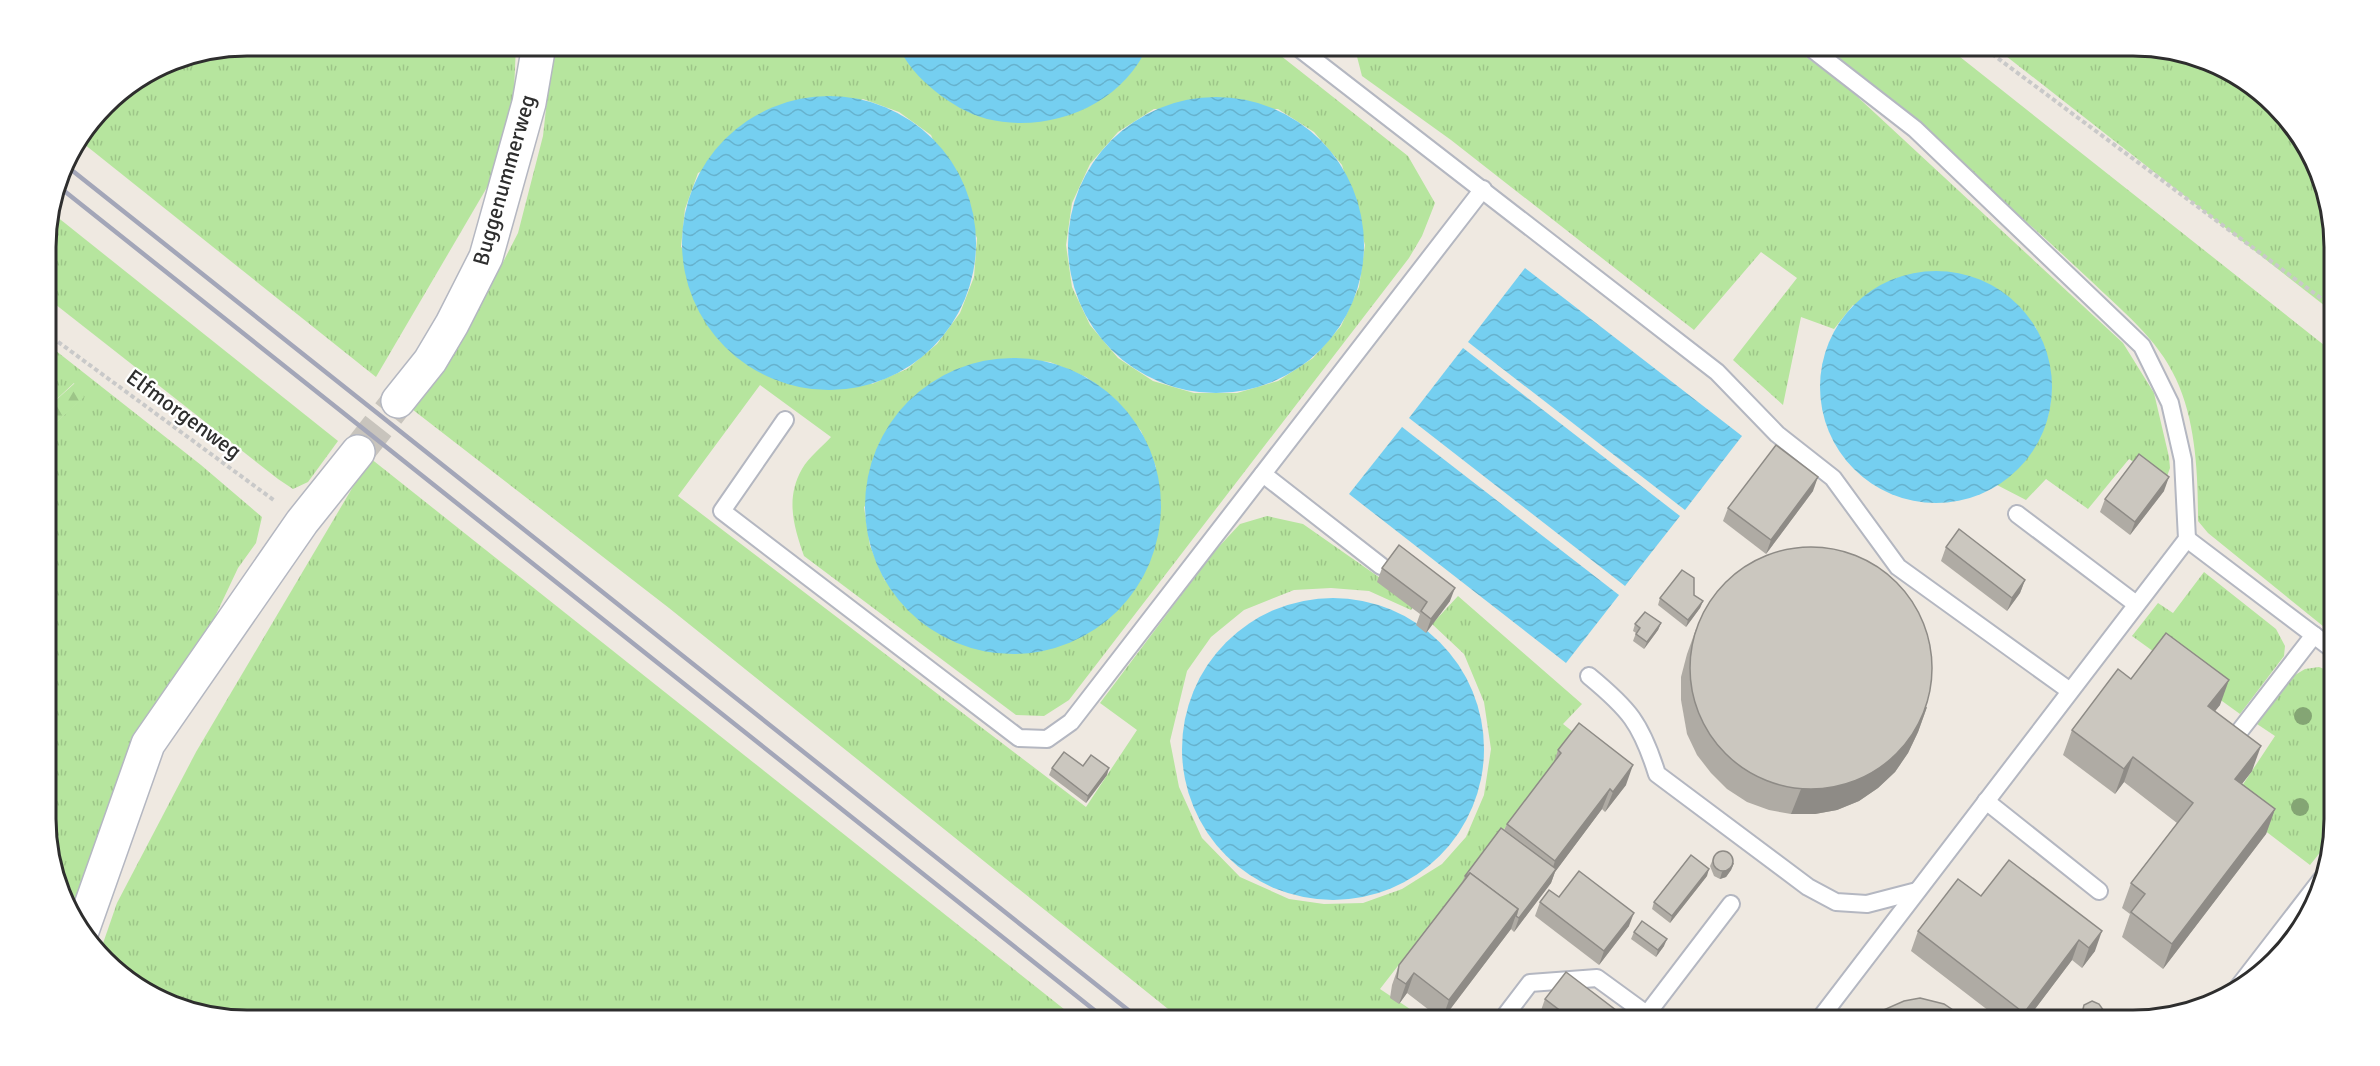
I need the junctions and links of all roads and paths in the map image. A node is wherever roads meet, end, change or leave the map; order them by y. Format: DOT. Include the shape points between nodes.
graph roads {
  1 [pos="536,56"];
  2 [pos="1308,56"];
  3 [pos="1821,56"];
  4 [pos="1995,56"];
  5 [pos="1483,189"];
  6 [pos="2324,301"];
  7 [pos="56,340"];
  8 [pos="398,401"];
  9 [pos="785,420"];
  10 [pos="358,452"];
  11 [pos="1263,474"];
  12 [pos="2017,514"];
  13 [pos="302,522"];
  14 [pos="2187,539"];
  15 [pos="1381,566"];
  16 [pos="2136,604"];
  17 [pos="2314,635"];
  18 [pos="2324,643"];
  19 [pos="1589,676"];
  20 [pos="2070,691"];
  21 [pos="2232,741"];
  22 [pos="1986,801"];
  23 [pos="1917,891"];
  24 [pos="2099,891"];
  25 [pos="2308,896"];
  26 [pos="1731,904"];
  27 [pos="85,922"];
  28 [pos="2252,969"];
  29 [pos="1509,1010"];
  30 [pos="1640,1010"];
  31 [pos="1657,1010"];
  32 [pos="1826,1010"];
  1 -- 8 [label="street, Buggenummerweg" via="529,103 486,257 430,361"];
  2 -- 5 [label="lane"];
  3 -- 14 [label="lane" via="1915,129 2142,346 2170,404 2182,460"];
  4 -- 6 [label="path"];
  5 -- 11 [label="lane"];
  5 -- 20 [label="lane" via="1717,372 1777,434 1833,478 1898,567"];
  7 -- 13 [label="path, Elfmorgenweg"];
  9 -- 11 [label="lane" via="722,512 1019,738 1047,739 1071,722"];
  10 -- 13 [label="street"];
  11 -- 15 [label="lane"];
  12 -- 16 [label="lane"];
  13 -- 27 [label="street" via="148,744"];
  14 -- 16 [label="lane"];
  14 -- 17 [label="lane"];
  16 -- 20 [label="lane"];
  17 -- 18 [label="lane"];
  17 -- 21 [label="lane"];
  19 -- 23 [label="lane" via="1630,713 1648,746 1657,774 1808,887 1836,902 1867,904"];
  20 -- 22 [label="lane"];
  22 -- 23 [label="lane"];
  22 -- 24 [label="lane"];
  23 -- 32 [label="lane"];
  25 -- 28 [label="lane"];
  26 -- 31 [label="lane"];
  29 -- 30 [label="lane" via="1530,983 1597,978"];
}
